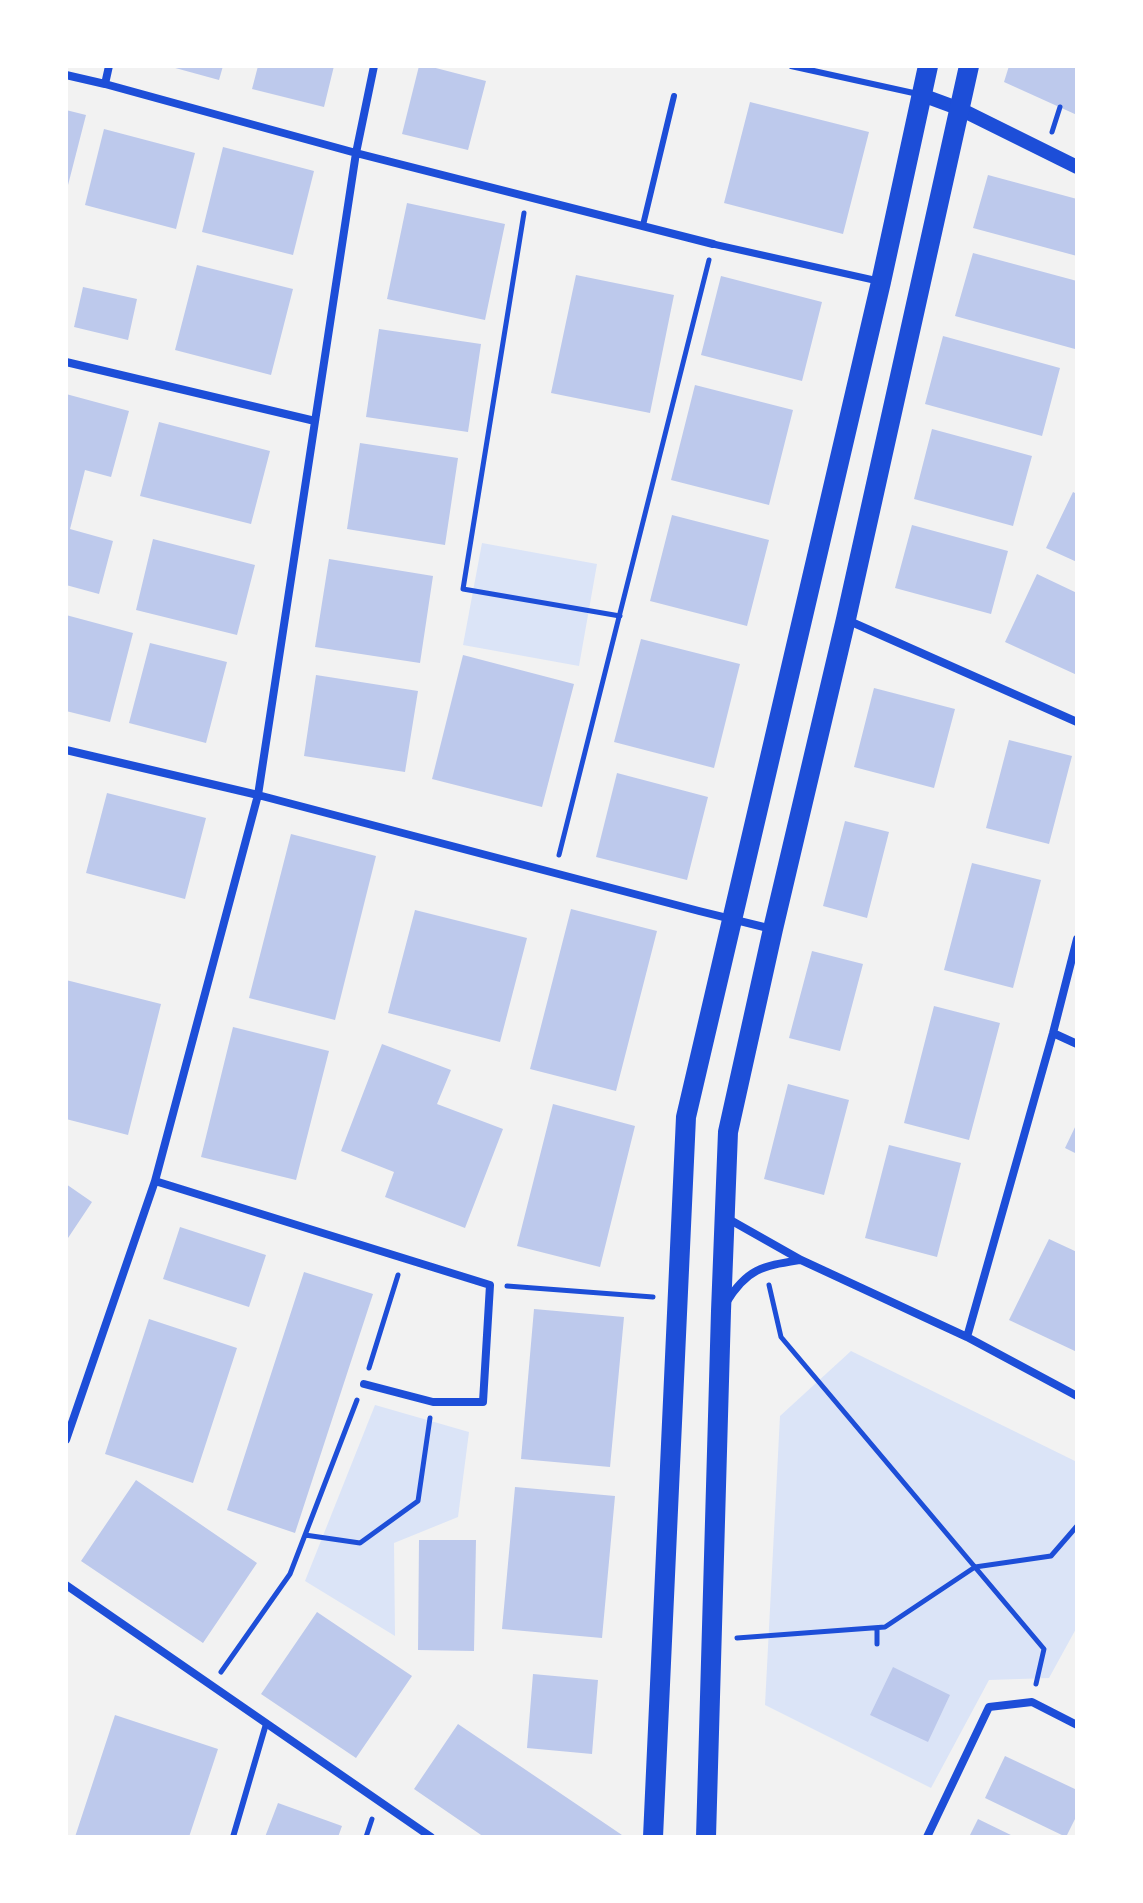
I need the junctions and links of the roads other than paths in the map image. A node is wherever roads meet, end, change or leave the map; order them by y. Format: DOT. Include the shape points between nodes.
graph roads {
  1 [pos="109,66"];
  2 [pos="374,66"];
  3 [pos="791,66"];
  4 [pos="928,66"];
  5 [pos="969,66"];
  6 [pos="66,75"];
  7 [pos="105,84"];
  8 [pos="922,95"];
  9 [pos="674,96"];
  10 [pos="960,109"];
  11 [pos="356,153"];
  12 [pos="1077,167"];
  13 [pos="643,225"];
  14 [pos="713,244"];
  15 [pos="881,282"];
  16 [pos="66,362"];
  17 [pos="315,421"];
  18 [pos="846,619"];
  19 [pos="1077,722"];
  20 [pos="66,750"];
  21 [pos="258,795"];
  22 [pos="732,920"];
  23 [pos="773,929"];
  24 [pos="1077,939"];
  25 [pos="1053,1033"];
  26 [pos="1077,1044"];
  27 [pos="155,1181"];
  28 [pos="724,1216"];
  29 [pos="801,1260"];
  30 [pos="721,1311"];
  31 [pos="967,1337"];
  32 [pos="364,1384"];
  33 [pos="1077,1396"];
  34 [pos="66,1440"];
  35 [pos="66,1585"];
  36 [pos="266,1724"];
  37 [pos="1077,1725"];
  38 [pos="233,1837"];
  39 [pos="431,1837"];
  40 [pos="653,1837"];
  41 [pos="706,1837"];
  42 [pos="927,1837"];
  1 -- 7 [label="street"];
  2 -- 11 [label="street"];
  3 -- 8 [label="lane"];
  4 -- 8 [label="main road"];
  5 -- 10 [label="main road"];
  6 -- 7 [label="street"];
  7 -- 11 [label="street"];
  8 -- 10 [label="street"];
  8 -- 15 [label="main road"];
  9 -- 13 [label="lane"];
  10 -- 12 [label="street"];
  10 -- 18 [label="main road"];
  11 -- 13 [label="street"];
  11 -- 17 [label="street"];
  13 -- 14 [label="street"];
  14 -- 15 [label="street"];
  15 -- 22 [label="main road"];
  16 -- 17 [label="street"];
  17 -- 21 [label="street"];
  18 -- 19 [label="street"];
  18 -- 23 [label="main road"];
  20 -- 21 [label="street"];
  21 -- 22 [label="street"];
  21 -- 27 [label="street"];
  22 -- 23 [label="street"];
  22 -- 40 [label="main road" via="686,1117"];
  23 -- 28 [label="main road" via="728,1132"];
  24 -- 25 [label="street"];
  25 -- 26 [label="street"];
  25 -- 31 [label="street"];
  27 -- 32 [label="street" via="490,1285 483,1402 433,1402"];
  27 -- 34 [label="street"];
  28 -- 29 [label="street"];
  28 -- 30 [label="main road"];
  29 -- 30 [label="street" via="764,1265 737,1285"];
  29 -- 31 [label="street"];
  30 -- 41 [label="main road"];
  31 -- 33 [label="street"];
  35 -- 36 [label="street"];
  36 -- 38 [label="lane"];
  36 -- 39 [label="street"];
  37 -- 42 [label="street" via="1032,1702 989,1707"];
}
